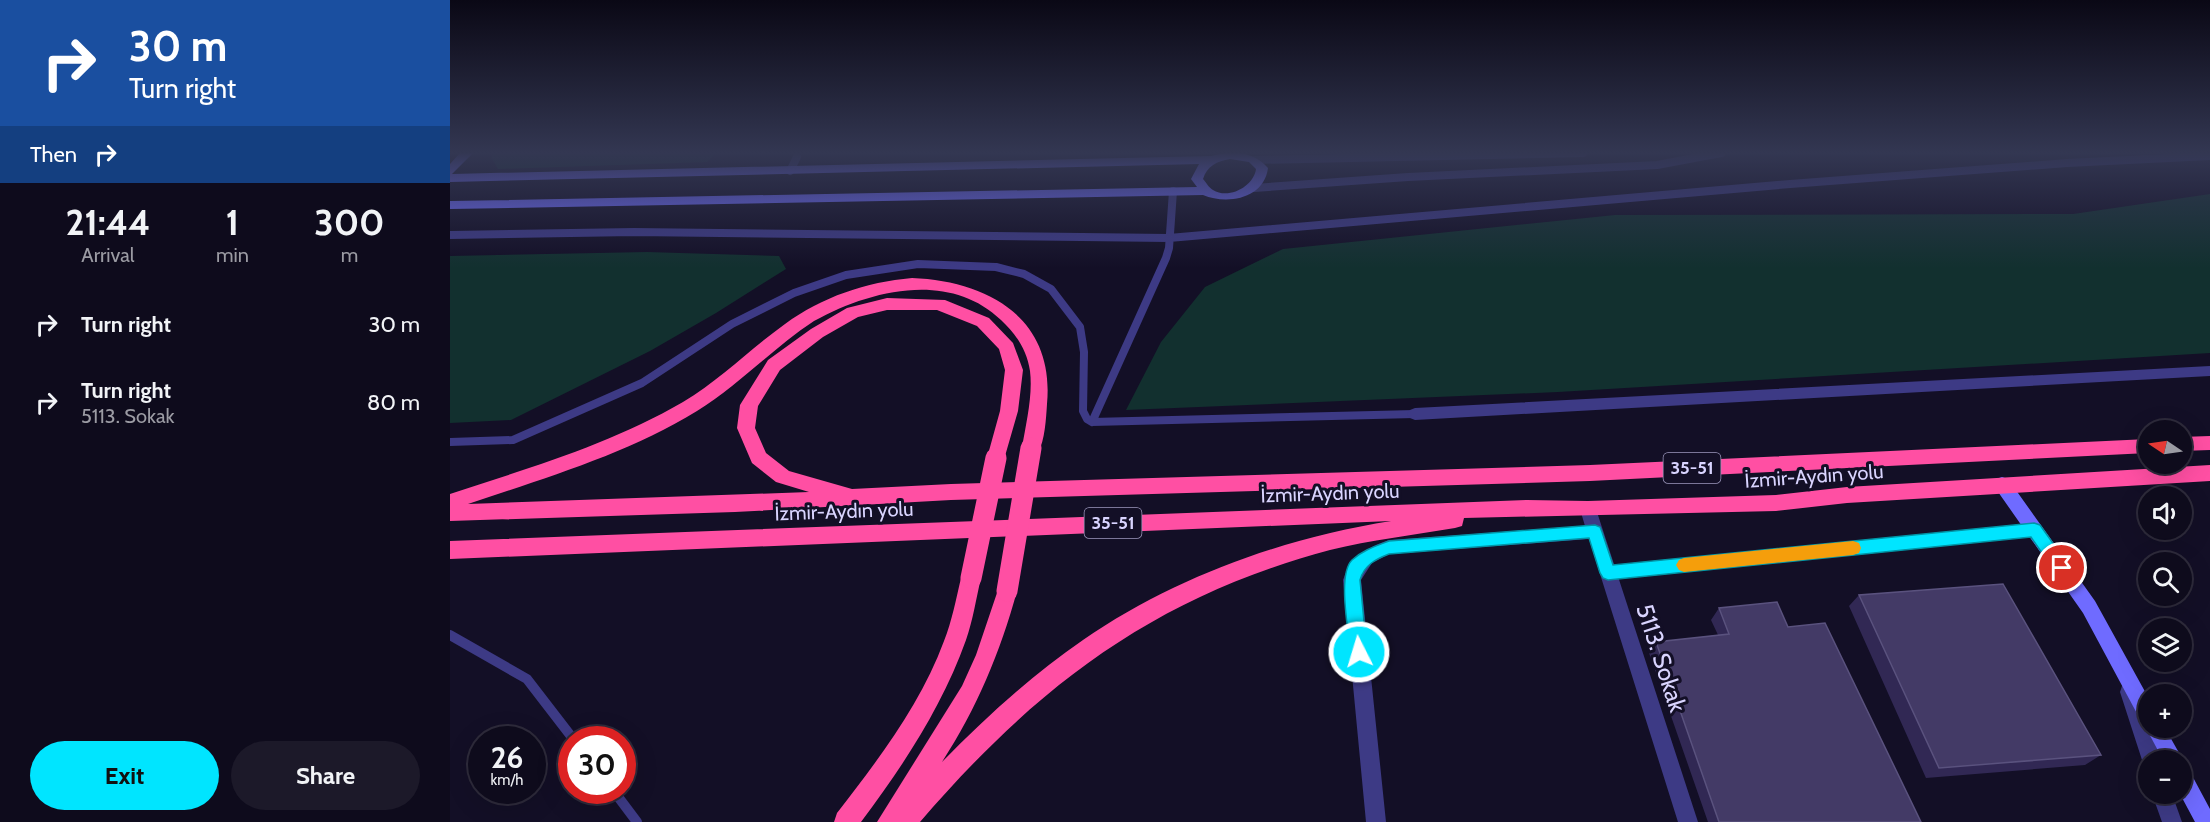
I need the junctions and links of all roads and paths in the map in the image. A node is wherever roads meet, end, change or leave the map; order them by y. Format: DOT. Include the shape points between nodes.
graph roads {
  1 [pos="1154,191"];
  2 [pos="1173,191"];
  3 [pos="1207,191"];
  4 [pos="1246,191"];
  5 [pos="1709,191"];
  6 [pos="450,205"];
  7 [pos="450,235"];
  8 [pos="1169,238"];
  9 [pos="2210,371"];
  10 [pos="1415,414"];
  11 [pos="1092,422"];
  12 [pos="450,442"];
  13 [pos="2210,443"];
  14 [pos="2192,444"];
  15 [pos="2138,446"];
  16 [pos="2210,473"];
  17 [pos="2002,484"];
  18 [pos="861,499"];
  19 [pos="450,502"];
  20 [pos="1527,508"];
  21 [pos="1588,509"];
  22 [pos="450,513"];
  23 [pos="2034,530"];
  24 [pos="1595,532"];
  25 [pos="450,550"];
  26 [pos="1608,573"];
  27 [pos="450,635"];
  28 [pos="2120,663"];
  29 [pos="2138,696"];
  30 [pos="563,726"];
  31 [pos="2149,750"];
  32 [pos="2192,796"];
  33 [pos="624,804"];
  34 [pos="2166,804"];
  35 [pos="637,822"];
  36 [pos="846,822"];
  37 [pos="889,822"];
  38 [pos="904,822"];
  39 [pos="1376,822"];
  40 [pos="1688,822"];
  41 [pos="2172,822"];
  42 [pos="2206,822"];
  1 -- 6 [label="street"];
  2 -- 8 [label="lane"];
  3 -- 4 [label="street" via="1225,196"];
  5 -- 8 [label="lane"];
  7 -- 8 [label="lane" via="634,232"];
  8 -- 11 [label="lane" via="1166,258"];
  9 -- 10 [label="street"];
  10 -- 11 [label="lane"];
  11 -- 12 [label="lane" via="1083,411 1084,352 1080,327 1051,289 1024,274 996,267 918,264 846,275 794,293 732,324 642,383 513,440"];
  13 -- 14 [label="highway"];
  15 -- 18 [label="highway, İzmir-Aydın yolu / 35-51" via="1590,473 963,492"];
  16 -- 17 [label="highway, İzmir-Aydın yolu / 35-51"];
  17 -- 21 [label="highway, İzmir-Aydın yolu / 35-51" via="1776,503"];
  17 -- 23 [label="street"];
  18 -- 22 [label="highway, İzmir-Aydın yolu / 35-51"];
  18 -- 36 [label="highway, bridge" via="783,477 759,458 746,428 749,405 774,365 853,312 886,304 939,304 983,322 1007,347 1014,370 1009,411 955,640 924,708 883,775"];
  19 -- 37 [label="highway, bridge" via="592,454 676,414 733,376 792,327 850,296 893,285 946,286 994,304 1013,319 1038,357 1040,380 1007,591 978,677"];
  20 -- 21 [label="highway, İzmir-Aydın yolu / 35-51"];
  20 -- 25 [label="highway, İzmir-Aydın yolu / 35-51"];
  20 -- 38 [label="highway" via="1331,541 1240,569 1164,604 1074,658 1035,690"];
  21 -- 24 [label="street, 5113. Sokak"];
  23 -- 26 [label="lane"];
  23 -- 28 [label="street" via="2089,607"];
  24 -- 26 [label="street, 5113. Sokak"];
  24 -- 39 [label="street" via="1389,547 1356,566 1352,580"];
  26 -- 40 [label="street, 5113. Sokak"];
  27 -- 30 [label="lane" via="527,679"];
  28 -- 29 [label="street"];
  28 -- 31 [label="street"];
  32 -- 42 [label="street"];
  33 -- 35 [label="lane"];
  34 -- 41 [label="street"];
}
